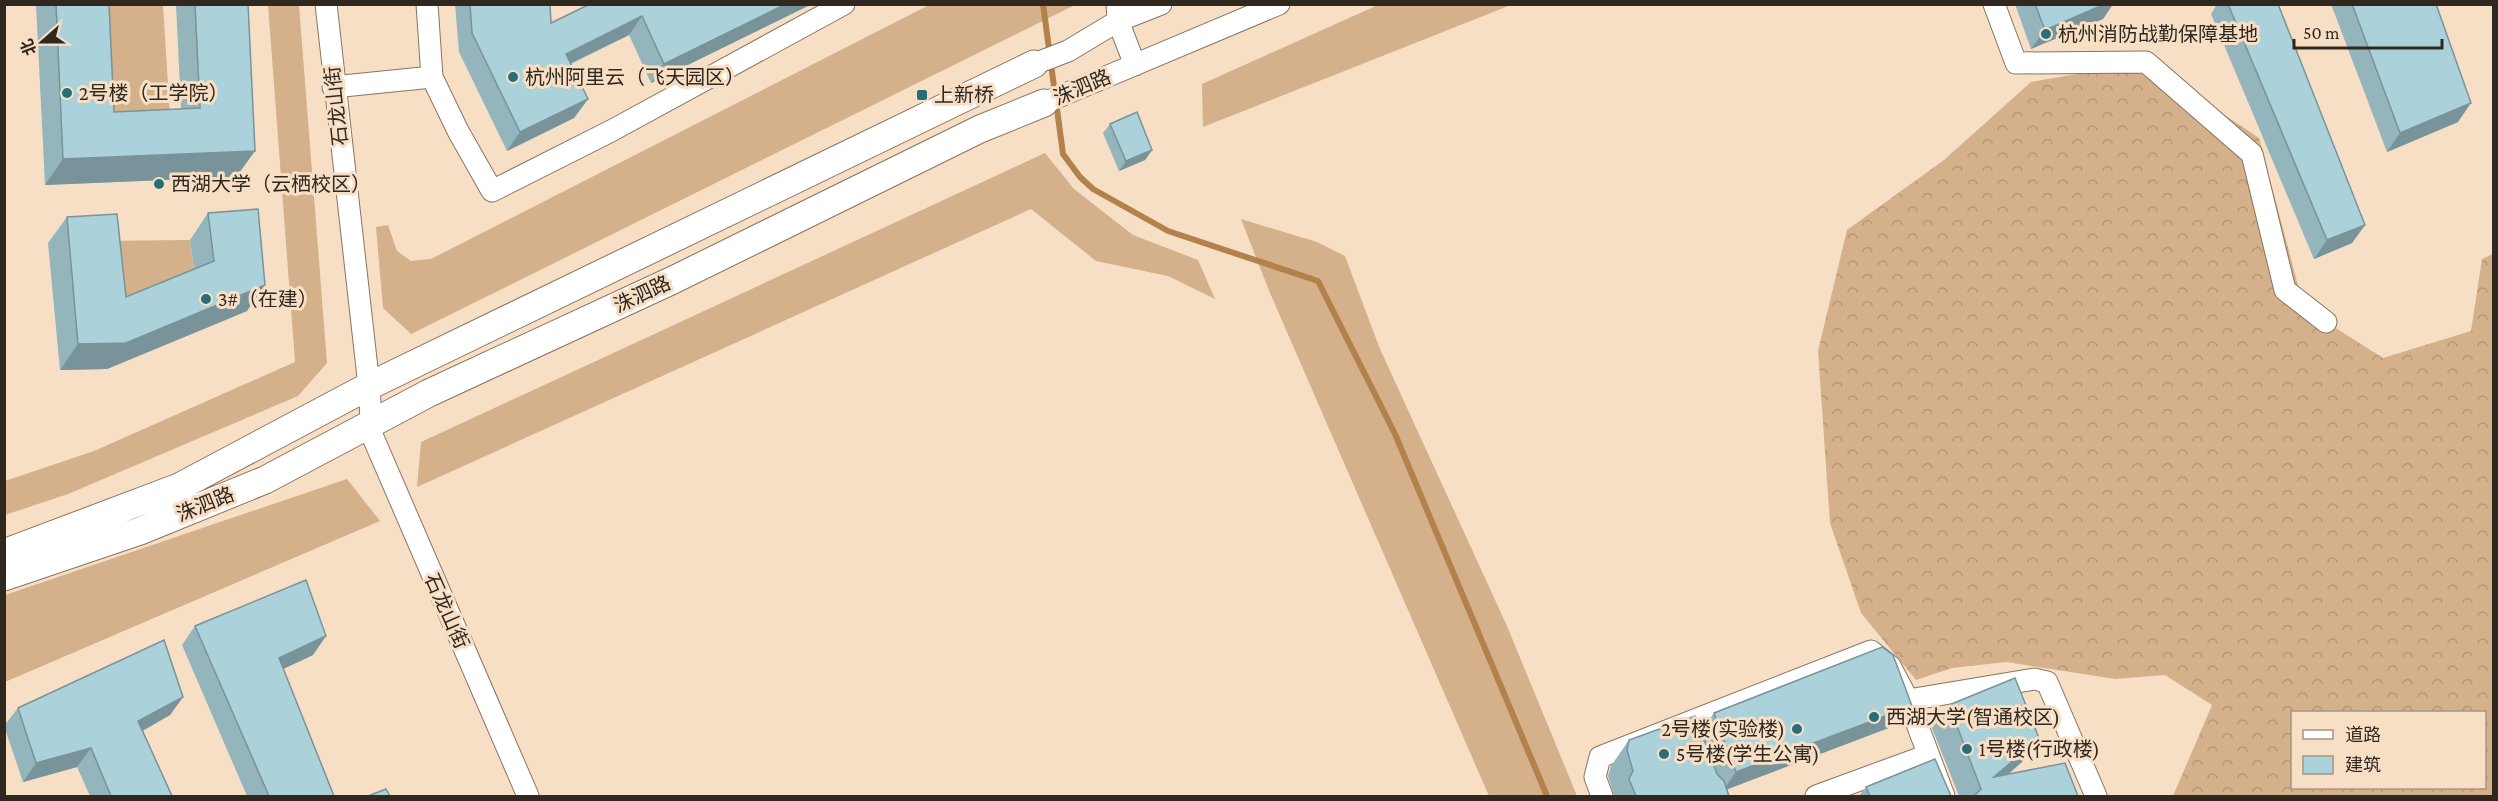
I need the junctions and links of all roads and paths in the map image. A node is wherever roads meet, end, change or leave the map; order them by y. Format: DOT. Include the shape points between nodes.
graph roads {
  1 [pos="326,4"];
  2 [pos="427,4"];
  3 [pos="844,4"];
  4 [pos="1161,4"];
  5 [pos="1279,4"];
  6 [pos="1994,4"];
  7 [pos="1118,13"];
  8 [pos="1034,64"];
  9 [pos="1135,65"];
  10 [pos="432,77"];
  11 [pos="333,87"];
  12 [pos="1044,103"];
  13 [pos="2326,322"];
  14 [pos="369,386"];
  15 [pos="371,423"];
  16 [pos="4,553"];
  17 [pos="4,577"];
  18 [pos="1908,700"];
  19 [pos="1684,724"];
  20 [pos="1692,745"];
  21 [pos="1928,755"];
  22 [pos="1825,795"];
  23 [pos="528,796"];
  24 [pos="1602,796"];
  25 [pos="1944,796"];
  26 [pos="2096,796"];
  1 -- 11 [label="street, 石龙山街"];
  2 -- 10 [label="street"];
  3 -- 10 [label="street" via="492,191"];
  4 -- 7 [label="street, 洙泗路"];
  5 -- 9 [label="street, 洙泗路"];
  6 -- 13 [label="street" via="2016,63 2146,62 2252,154 2285,290"];
  7 -- 8 [label="street, 洙泗路" via="1068,51"];
  7 -- 9 [label="street"];
  8 -- 14 [label="main road, 洙泗路"];
  9 -- 12 [label="street, 洙泗路"];
  10 -- 11 [label="street"];
  11 -- 14 [label="street, 石龙山街"];
  12 -- 15 [label="main road, 洙泗路" via="980,129"];
  14 -- 15 [label="street, 石龙山街"];
  14 -- 16 [label="main road, 洙泗路" via="179,487"];
  15 -- 17 [label="main road, 洙泗路" via="265,480 140,531"];
  15 -- 23 [label="street, 石龙山街" via="372,435 404,513"];
  18 -- 19 [label="street" via="1890,666 1871,651"];
  18 -- 21 [label="street"];
  18 -- 26 [label="street" via="2034,679 2047,681"];
  19 -- 20 [label="street"];
  19 -- 24 [label="street" via="1600,757 1595,777"];
  21 -- 22 [label="street"];
  21 -- 25 [label="street"];
}
